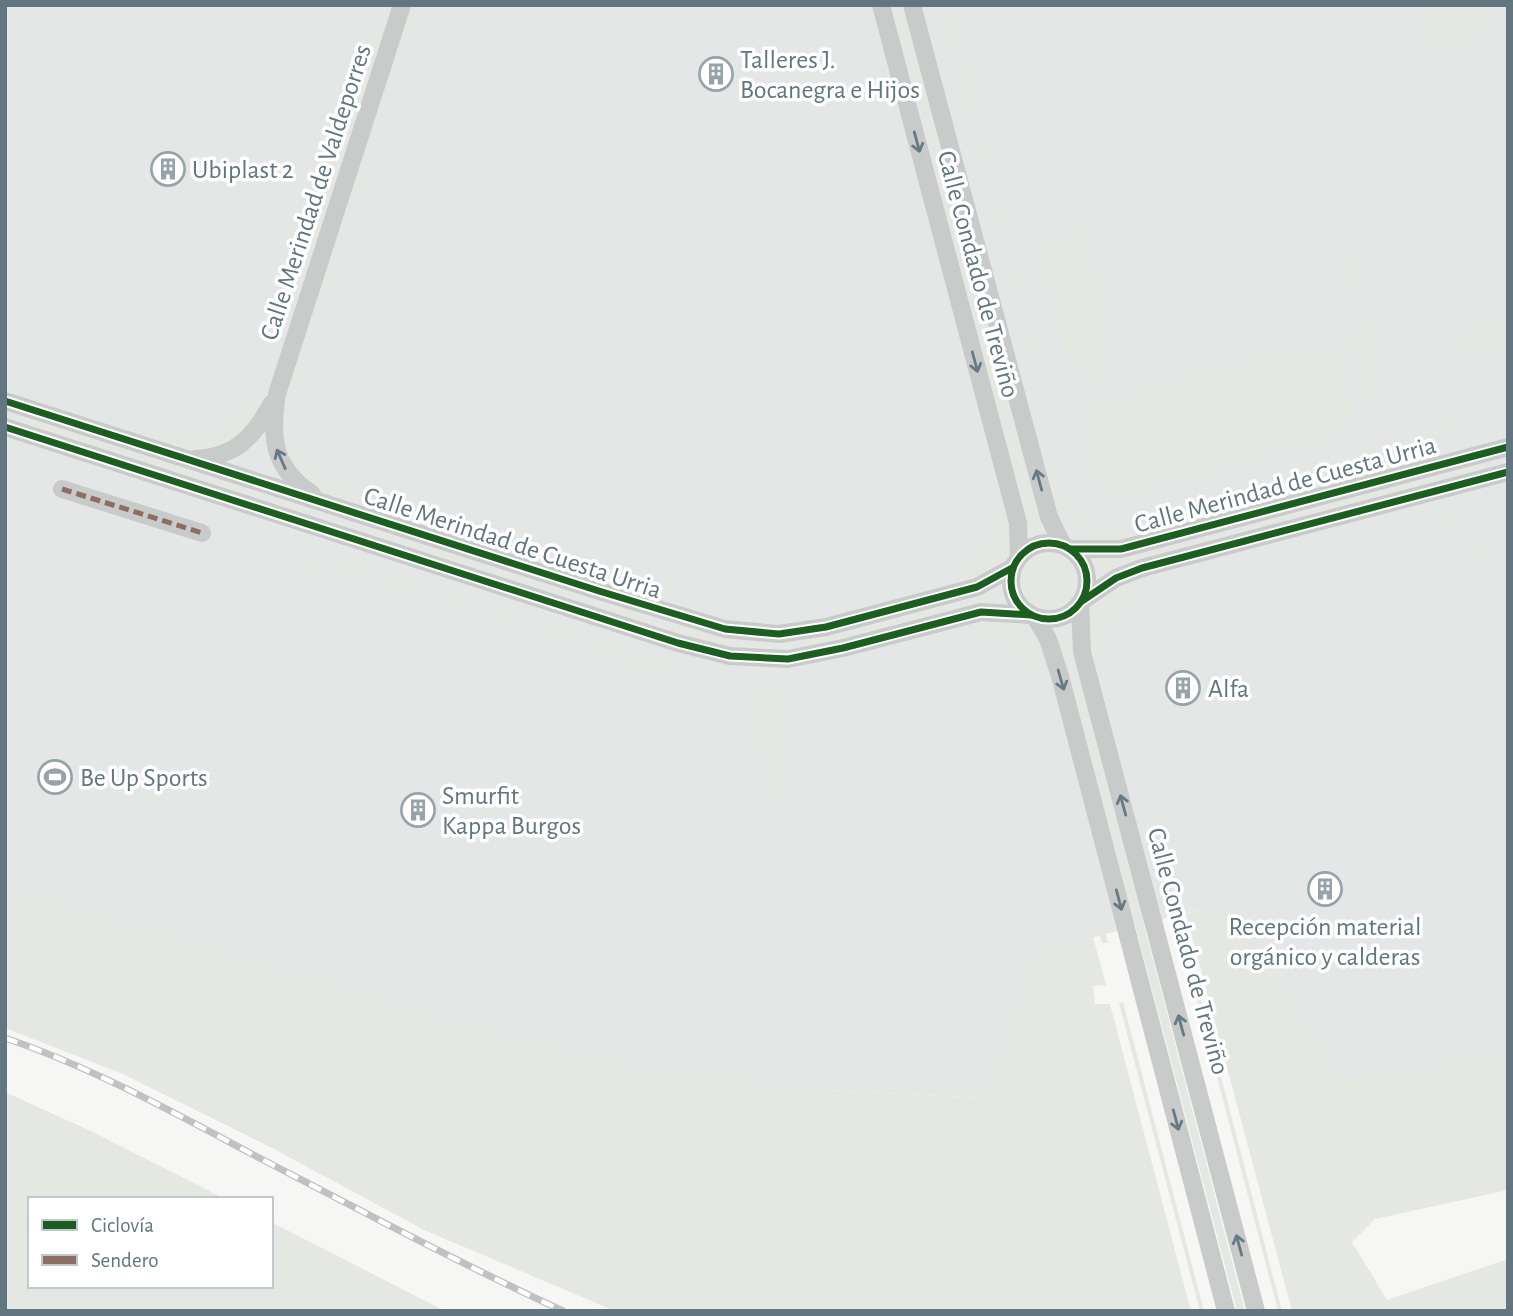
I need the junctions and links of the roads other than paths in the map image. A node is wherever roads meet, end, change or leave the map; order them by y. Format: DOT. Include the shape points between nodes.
graph roads {
  1 [pos="402,5"];
  2 [pos="881,5"];
  3 [pos="912,5"];
  4 [pos="277,394"];
  5 [pos="5,401"];
  6 [pos="5,427"];
  7 [pos="1508,447"];
  8 [pos="188,459"];
  9 [pos="1508,472"];
  10 [pos="62,489"];
  11 [pos="327,504"];
  12 [pos="202,533"];
  13 [pos="1066,547"];
  14 [pos="1015,562"];
  15 [pos="1081,602"];
  16 [pos="1033,616"];
  17 [pos="1226,1311"];
  18 [pos="1256,1311"];
  1 -- 4 [label="street, Calle Merindad de Valdeporres"];
  2 -- 14 [label="street, Calle Condado de Treviño, one-way" via="1018,523"];
  13 -- 3 [label="street, Calle Condado de Treviño, one-way" via="1049,517"];
  4 -- 8 [label="street, Calle Merindad de Valdeporres" via="260,426 240,446 212,458"];
  11 -- 4 [label="street, Calle Merindad de Valdeporres, one-way" via="299,485 281,461 273,436"];
  5 -- 8 [label="street, Calle Merindad de Cuesta Urria"];
  6 -- 16 [label="street, Calle Merindad de Cuesta Urria" via="730,656 801,657 981,612"];
  7 -- 13 [label="street, Calle Merindad de Cuesta Urria" via="1121,549"];
  8 -- 11 [label="street, Calle Merindad de Cuesta Urria"];
  9 -- 15 [label="street, Calle Merindad de Cuesta Urria" via="1142,568 1115,578"];
  10 -- 12 [label="street"];
  11 -- 14 [label="street, Calle Merindad de Cuesta Urria" via="687,620 745,632 779,634 826,627 958,593 977,587"];
  13 -- 14 [label="street" via="1053,542 1036,544"];
  13 -- 15 [label="street" via="1082,561 1087,574"];
  14 -- 16 [label="street" via="1012,593"];
  15 -- 16 [label="street" via="1063,617"];
  18 -- 15 [label="street, Calle Condado de Treviño, one-way" via="1082,652"];
  16 -- 17 [label="street, Calle Condado de Treviño, one-way" via="1048,639 1060,676"];
}
